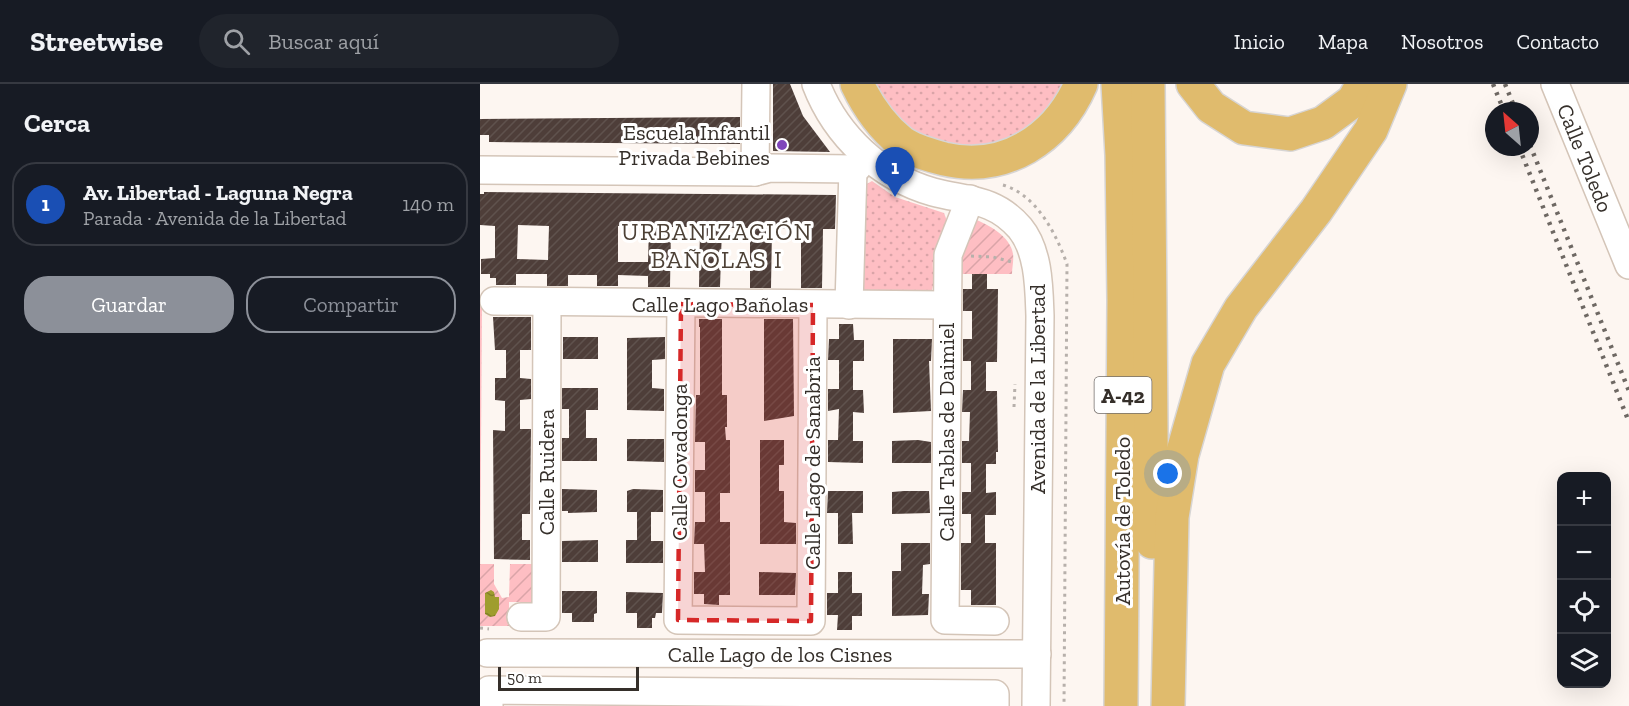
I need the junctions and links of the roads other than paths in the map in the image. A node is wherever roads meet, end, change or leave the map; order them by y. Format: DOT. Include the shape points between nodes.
graph roads {
  1 [pos="756,84"];
  2 [pos="816,84"];
  3 [pos="857,84"];
  4 [pos="1081,84"];
  5 [pos="1118,84"];
  6 [pos="1148,84"];
  7 [pos="1193,84"];
  8 [pos="1363,84"];
  9 [pos="1390,84"];
  10 [pos="1555,84"];
  11 [pos="860,162"];
  12 [pos="480,170"];
  13 [pos="755,172"];
  14 [pos="970,199"];
  15 [pos="1629,265"];
  16 [pos="494,301"];
  17 [pos="547,302"];
  18 [pos="681,304"];
  19 [pos="813,304"];
  20 [pos="849,305"];
  21 [pos="946,305"];
  22 [pos="521,617"];
  23 [pos="811,621"];
  24 [pos="995,621"];
  25 [pos="487,653"];
  26 [pos="1037,654"];
  27 [pos="489,706"];
  28 [pos="995,706"];
  29 [pos="1036,706"];
  30 [pos="1121,706"];
  31 [pos="1150,706"];
  32 [pos="1168,706"];
  1 -- 13 [label="street"];
  2 -- 11 [label="street, Avenida de la Libertad"];
  3 -- 4 [label="highway" via="868,106 904,144 931,156 976,163 1024,150 1042,138 1073,102"];
  5 -- 30 [label="highway, Autovía de Toledo / A-42" via="1124,289"];
  6 -- 31 [label="highway, Autovía de Toledo / A-42"];
  7 -- 8 [label="highway" via="1211,107 1244,128 1290,134 1323,123 1353,101"];
  9 -- 32 [label="highway" via="1371,130 1316,211 1241,308 1208,364 1182,455 1172,517"];
  10 -- 15 [label="street, Calle Toledo"];
  11 -- 13 [label="street"];
  11 -- 14 [label="street, Avenida de la Libertad" via="934,192"];
  11 -- 20 [label="street"];
  12 -- 13 [label="street"];
  14 -- 21 [label="street, Calle Tablas de Daimiel" via="948,255"];
  14 -- 26 [label="street, Avenida de la Libertad" via="987,203 1020,228 1036,270 1040,316"];
  16 -- 17 [label="street, Calle Lago Bañolas"];
  17 -- 18 [label="street, Calle Lago Bañolas"];
  17 -- 22 [label="street, Calle Ruidera" via="546,617"];
  18 -- 19 [label="street, Calle Lago Bañolas"];
  18 -- 23 [label="street, Calle Covadonga" via="678,620"];
  19 -- 20 [label="street, Calle Lago Bañolas"];
  19 -- 23 [label="street, Calle Lago de Sanabria"];
  20 -- 21 [label="street, Calle Lago Bañolas"];
  21 -- 24 [label="street, Calle Tablas de Daimiel" via="945,620"];
  25 -- 26 [label="street, Calle Lago de los Cisnes"];
  26 -- 29 [label="street, Avenida de la Libertad"];
  27 -- 28 [label="street" via="489,690 995,694"];
}
